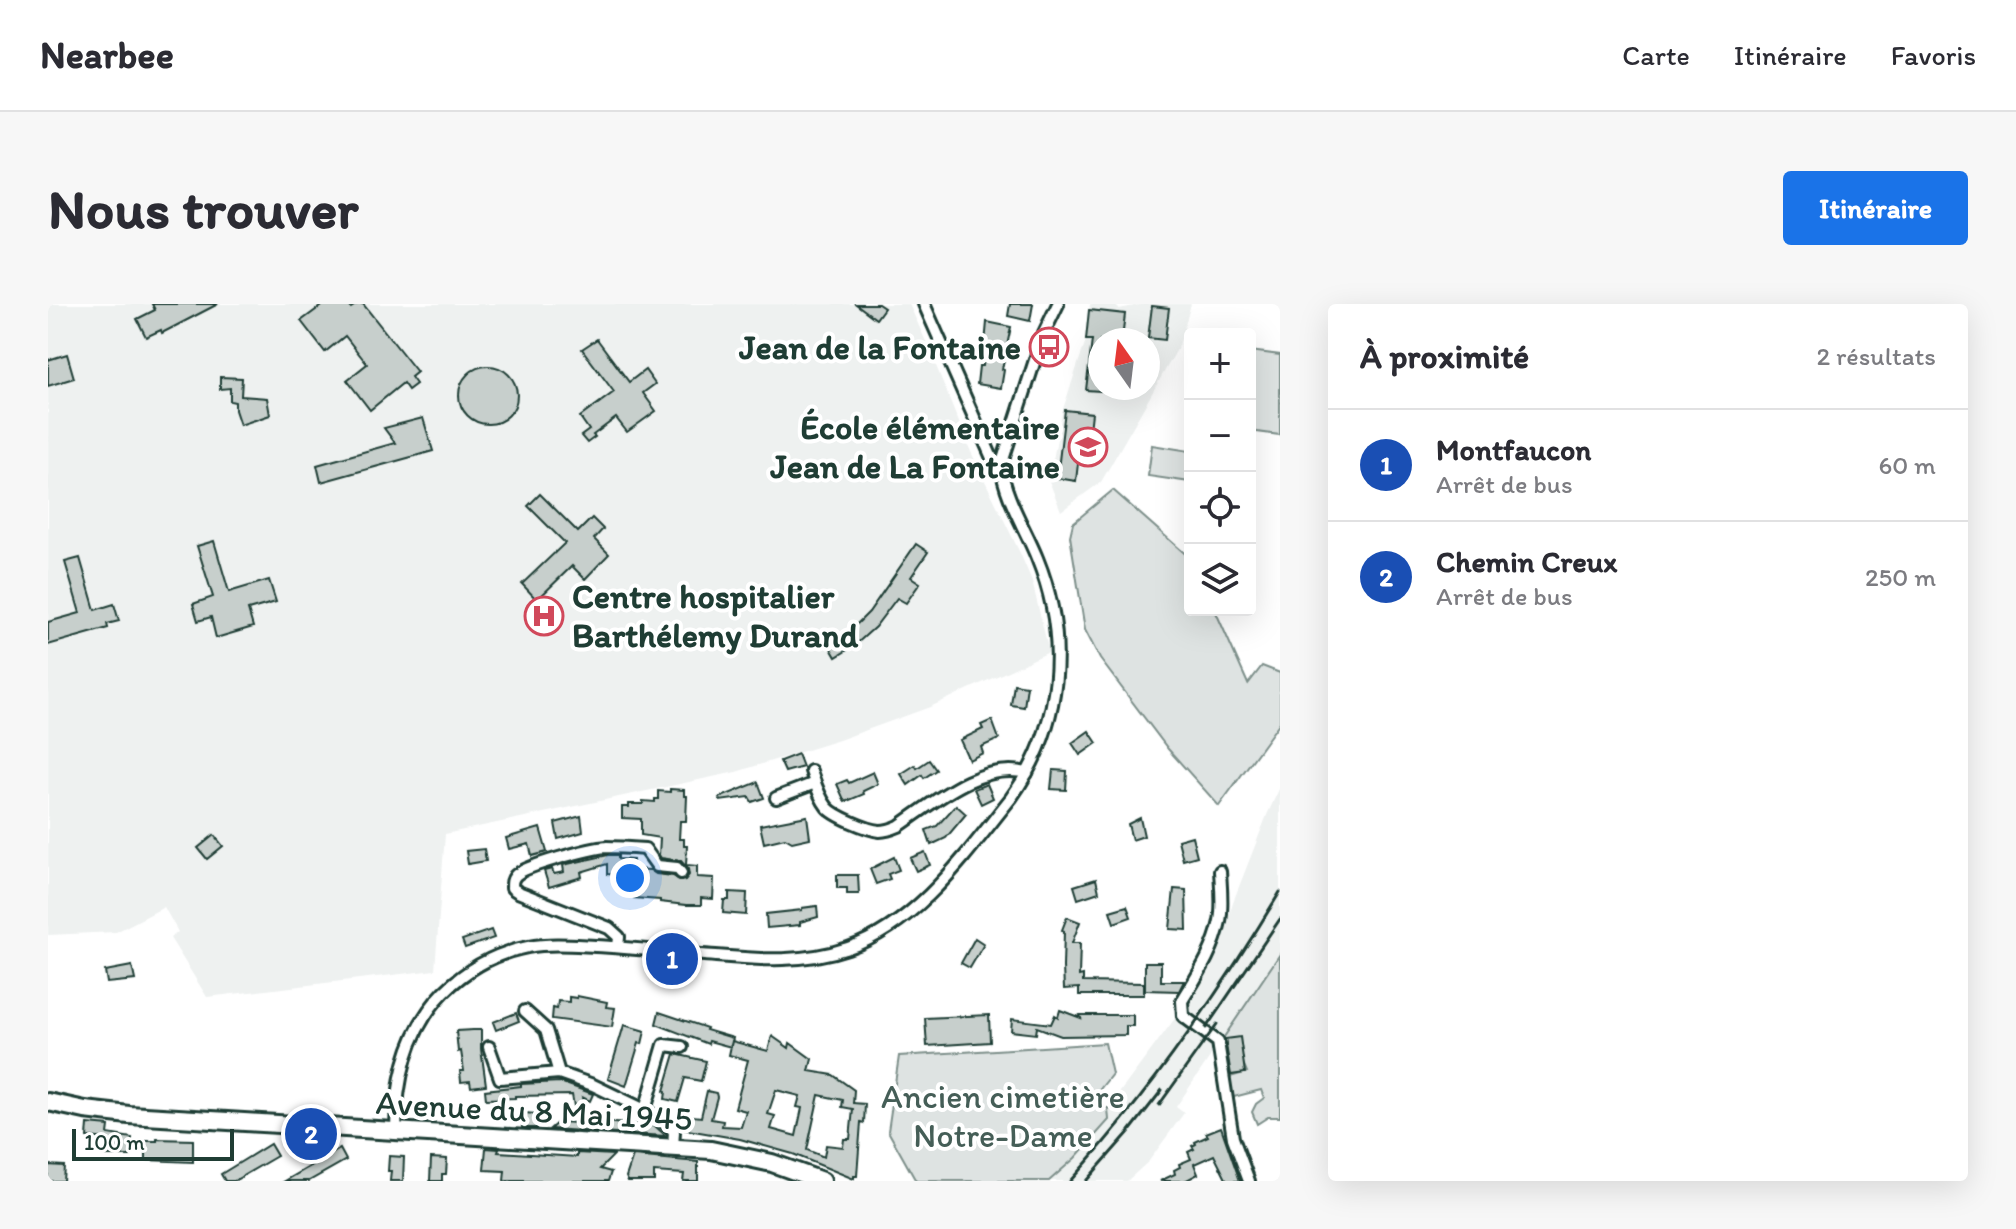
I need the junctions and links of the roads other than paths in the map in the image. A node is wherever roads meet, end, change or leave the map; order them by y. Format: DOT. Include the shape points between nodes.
graph roads {
  1 [pos="924,304"];
  2 [pos="1058,304"];
  3 [pos="1001,466"];
  4 [pos="811,771"];
  5 [pos="1027,773"];
  6 [pos="815,783"];
  7 [pos="776,798"];
  8 [pos="1220,871"];
  9 [pos="681,873"];
  10 [pos="618,947"];
  11 [pos="525,1011"];
  12 [pos="489,1047"];
  13 [pos="682,1047"];
  14 [pos="559,1073"];
  15 [pos="48,1102"];
  16 [pos="645,1110"];
  17 [pos="396,1131"];
  18 [pos="673,1148"];
  19 [pos="822,1181"];
  20 [pos="1249,1181"];
  1 -- 3 [label="street" via="992,458"];
  2 -- 3 [label="street"];
  3 -- 5 [label="street" via="1049,590 1058,649 1050,715"];
  4 -- 6 [label="street"];
  5 -- 6 [label="street" via="1003,771 959,784 899,826 880,831 829,810"];
  5 -- 10 [label="street" via="922,904 849,948 768,960"];
  6 -- 7 [label="street"];
  8 -- 20 [label="street" via="1220,922 1182,1008 1183,1016 1218,1042 1233,1138"];
  9 -- 10 [label="street" via="657,866 645,849 609,847 555,860 513,879 512,888 518,892 609,928 619,937"];
  10 -- 17 [label="street" via="528,947 477,966 455,982 412,1037 396,1099"];
  11 -- 14 [label="street" via="546,1030"];
  12 -- 14 [label="street" via="500,1078"];
  13 -- 16 [label="street" via="664,1045"];
  14 -- 16 [label="street"];
  15 -- 17 [label="main road, Avenue du 8 Mai 1945" via="129,1115"];
  16 -- 18 [label="street" via="674,1131"];
  17 -- 18 [label="main road, Avenue du 8 Mai 1945"];
  18 -- 19 [label="main road, Avenue du 8 Mai 1945" via="749,1157"];
}
